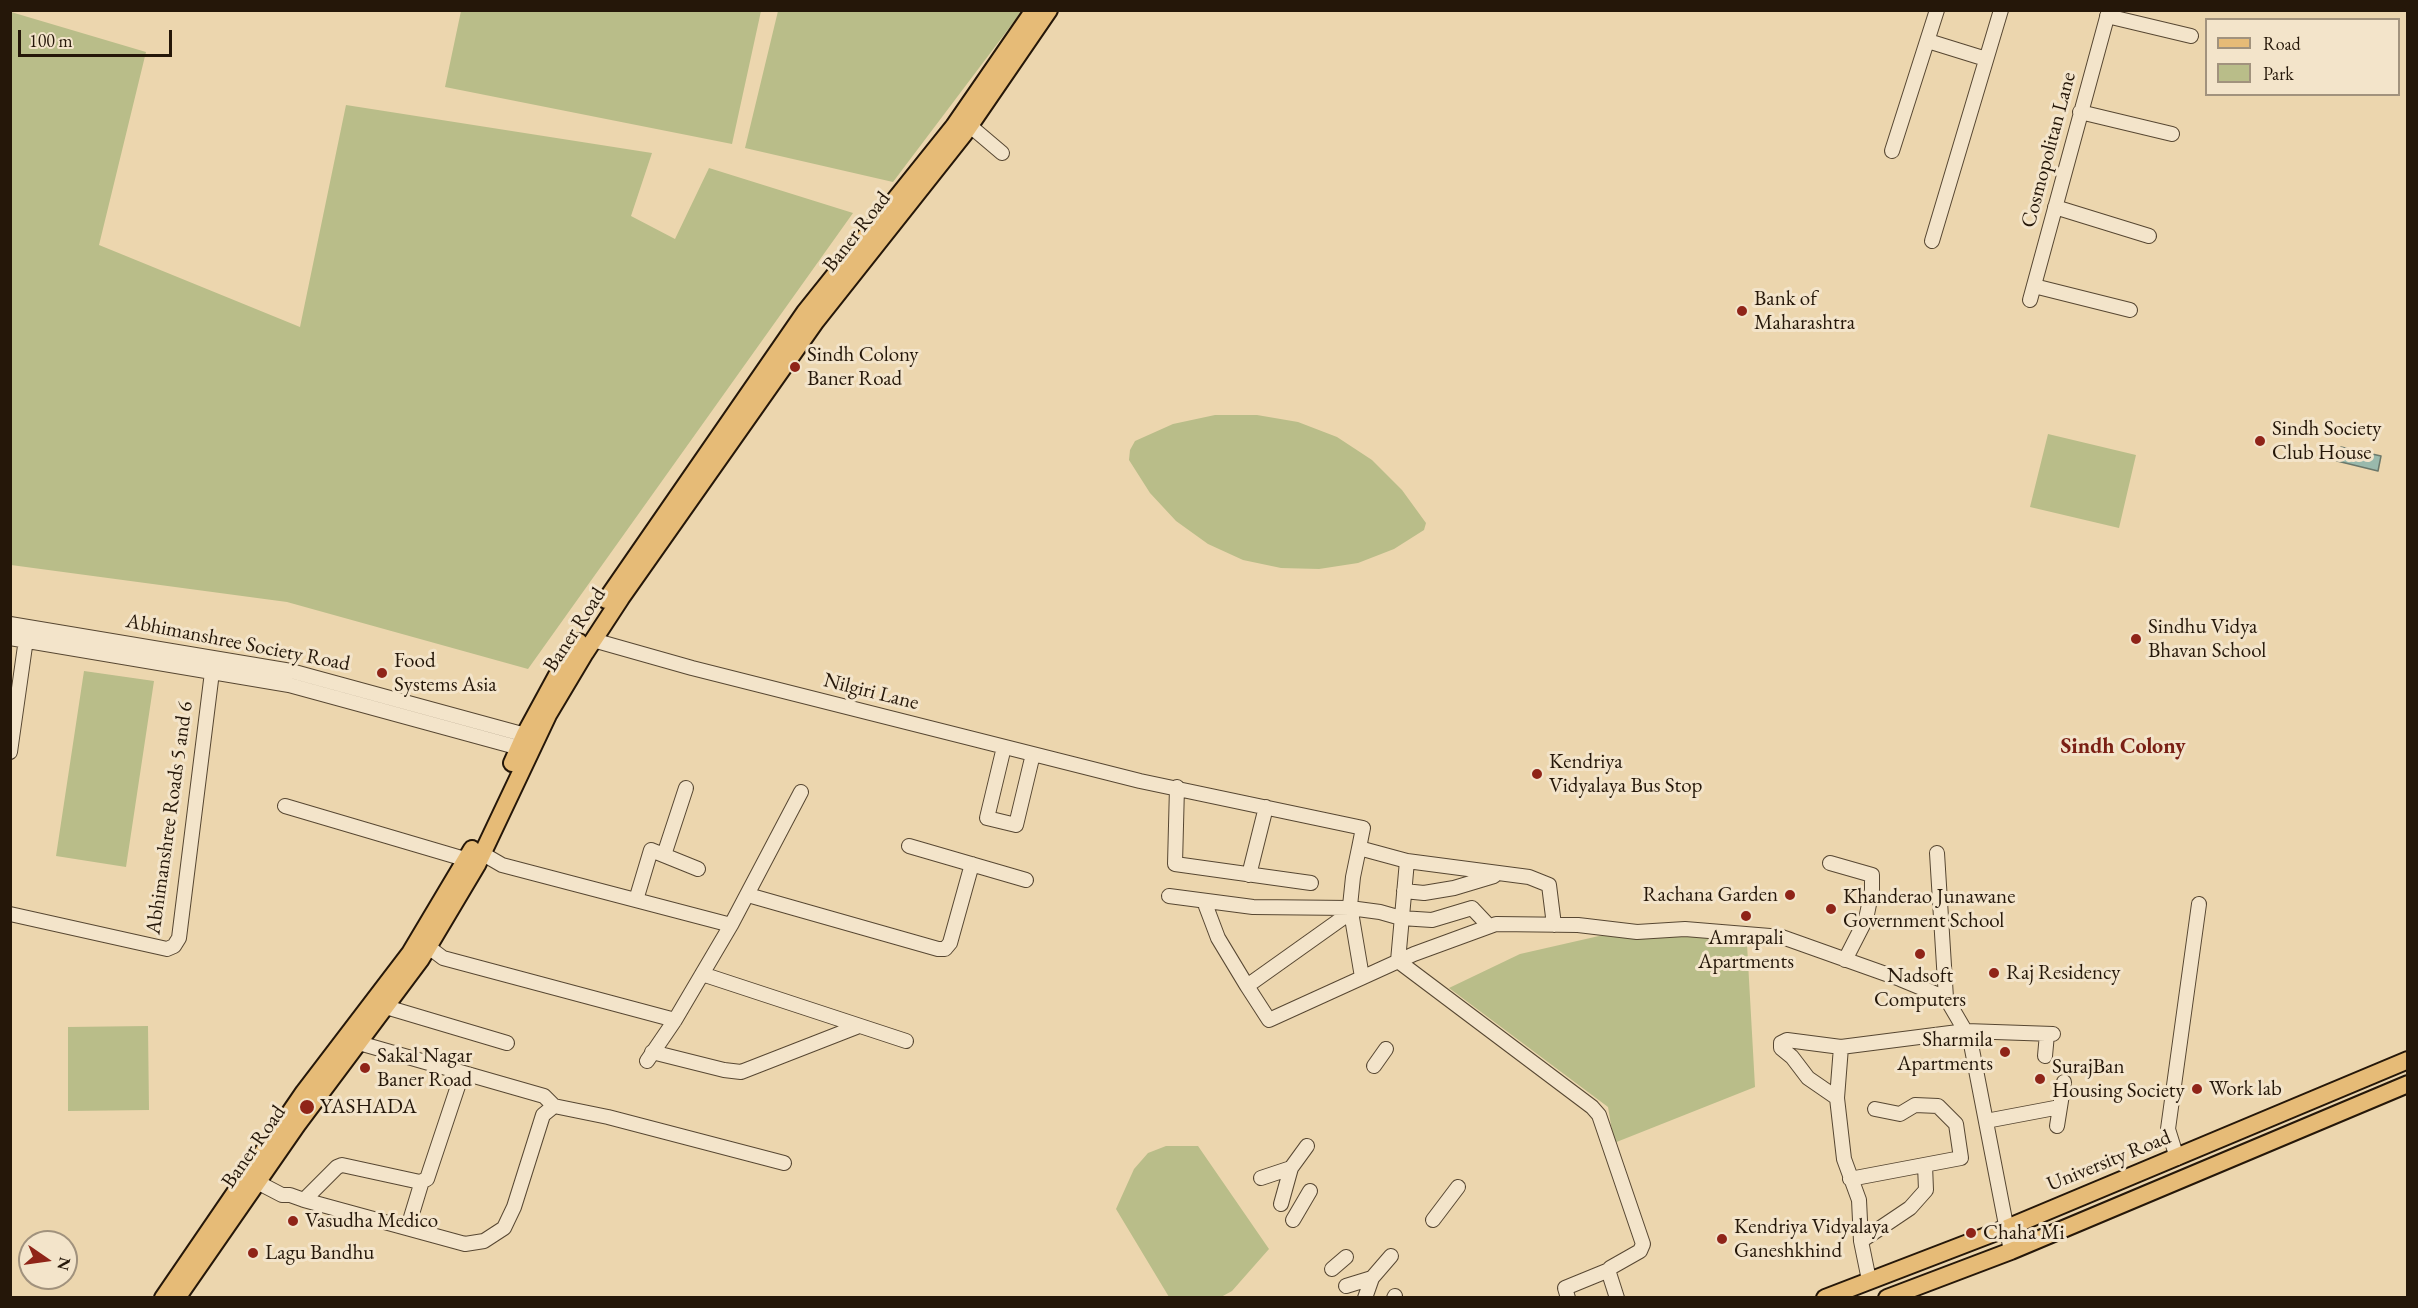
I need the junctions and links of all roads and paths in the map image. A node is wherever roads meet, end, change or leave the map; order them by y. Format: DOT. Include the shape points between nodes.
graph roads {
  1 [pos="1034,10"];
  2 [pos="1049,10"];
  3 [pos="1937,10"];
  4 [pos="2001,10"];
  5 [pos="2108,13"];
  6 [pos="2191,36"];
  7 [pos="1928,41"];
  8 [pos="1986,59"];
  9 [pos="2080,112"];
  10 [pos="969,125"];
  11 [pos="2172,134"];
  12 [pos="1892,151"];
  13 [pos="1002,153"];
  14 [pos="2055,207"];
  15 [pos="2149,236"];
  16 [pos="1932,241"];
  17 [pos="2034,286"];
  18 [pos="2030,300"];
  19 [pos="2130,310"];
  20 [pos="796,337"];
  21 [pos="10,624"];
  22 [pos="27,634"];
  23 [pos="10,638"];
  24 [pos="593,640"];
  25 [pos="213,665"];
  26 [pos="527,742"];
  27 [pos="1004,747"];
  28 [pos="10,752"];
  29 [pos="1033,754"];
  30 [pos="1177,787"];
  31 [pos="686,788"];
  32 [pos="801,792"];
  33 [pos="285,806"];
  34 [pos="1266,807"];
  35 [pos="909,846"];
  36 [pos="1359,848"];
  37 [pos="1937,853"];
  38 [pos="664,855"];
  39 [pos="475,857"];
  40 [pos="1407,861"];
  41 [pos="1830,863"];
  42 [pos="972,864"];
  43 [pos="698,869"];
  44 [pos="1499,874"];
  45 [pos="1249,875"];
  46 [pos="1026,880"];
  47 [pos="1311,883"];
  48 [pos="1404,891"];
  49 [pos="748,895"];
  50 [pos="1169,896"];
  51 [pos="636,900"];
  52 [pos="1204,902"];
  53 [pos="2199,904"];
  54 [pos="1351,910"];
  55 [pos="10,914"];
  56 [pos="1401,918"];
  57 [pos="731,925"];
  58 [pos="1554,925"];
  59 [pos="1489,926"];
  60 [pos="423,944"];
  61 [pos="1845,960"];
  62 [pos="1398,961"];
  63 [pos="702,975"];
  64 [pos="1362,977"];
  65 [pos="1247,986"];
  66 [pos="1946,998"];
  67 [pos="386,1007"];
  68 [pos="675,1020"];
  69 [pos="859,1026"];
  70 [pos="1966,1031"];
  71 [pos="906,1041"];
  72 [pos="358,1043"];
  73 [pos="507,1043"];
  74 [pos="1841,1047"];
  75 [pos="1386,1049"];
  76 [pos="2045,1056"];
  77 [pos="2408,1060"];
  78 [pos="1374,1066"];
  79 [pos="462,1074"];
  80 [pos="2064,1082"];
  81 [pos="2408,1084"];
  82 [pos="1837,1098"];
  83 [pos="554,1106"];
  84 [pos="2060,1107"];
  85 [pos="1875,1109"];
  86 [pos="1986,1121"];
  87 [pos="2057,1126"];
  88 [pos="1306,1146"];
  89 [pos="2177,1158"];
  90 [pos="784,1163"];
  91 [pos="1925,1166"];
  92 [pos="1291,1168"];
  93 [pos="259,1178"];
  94 [pos="1261,1178"];
  95 [pos="1850,1179"];
  96 [pos="422,1182"];
  97 [pos="1458,1187"];
  98 [pos="1310,1191"];
  99 [pos="304,1200"];
  100 [pos="1281,1204"];
  101 [pos="1293,1220"];
  102 [pos="1433,1220"];
  103 [pos="408,1227"];
  104 [pos="2007,1228"];
  105 [pos="1861,1241"];
  106 [pos="2012,1251"];
  107 [pos="1391,1256"];
  108 [pos="1346,1257"];
  109 [pos="1332,1269"];
  110 [pos="1609,1270"];
  111 [pos="1372,1278"];
  112 [pos="1869,1280"];
  113 [pos="1346,1286"];
  114 [pos="163,1298"];
  115 [pos="177,1298"];
  116 [pos="1365,1298"];
  117 [pos="1568,1298"];
  118 [pos="1617,1298"];
  119 [pos="1825,1298"];
  120 [pos="1887,1298"];
  1 -- 20 [label="main road, Baner Road" via="954,126 805,312"];
  2 -- 10 [label="main road, Baner Road"];
  3 -- 7 [label="street"];
  4 -- 8 [label="street"];
  5 -- 6 [label="street"];
  5 -- 9 [label="street, Cosmopolitan Lane"];
  7 -- 8 [label="street"];
  7 -- 12 [label="street"];
  8 -- 16 [label="street"];
  9 -- 11 [label="street"];
  9 -- 14 [label="street, Cosmopolitan Lane"];
  10 -- 13 [label="street"];
  10 -- 20 [label="main road, Baner Road"];
  14 -- 15 [label="street"];
  14 -- 17 [label="street, Cosmopolitan Lane"];
  17 -- 18 [label="street, Cosmopolitan Lane"];
  17 -- 19 [label="street"];
  20 -- 24 [label="main road, Baner Road"];
  20 -- 26 [label="main road, Baner Road" via="611,592 556,676"];
  21 -- 22 [label="street, Abhimanshree Society Road"];
  22 -- 23 [label="street, Abhimanshree Society Road"];
  22 -- 25 [label="street, Abhimanshree Society Road"];
  22 -- 28 [label="street"];
  24 -- 26 [label="main road, Baner Road"];
  24 -- 27 [label="street, Nilgiri Lane"];
  25 -- 26 [label="street, Abhimanshree Society Road"];
  25 -- 55 [label="street, Abhimanshree Roads 5 and 6" via="179,938 174,946 167,950"];
  26 -- 39 [label="main road, Baner Road"];
  27 -- 29 [label="street, Nilgiri Lane"];
  27 -- 29 [label="street" via="987,818 997,821 1016,825"];
  29 -- 30 [label="street, Nilgiri Lane"];
  30 -- 34 [label="street, Nilgiri Lane"];
  30 -- 45 [label="street" via="1174,864"];
  31 -- 38 [label="street"];
  32 -- 49 [label="street"];
  33 -- 39 [label="street"];
  34 -- 36 [label="street, Nilgiri Lane" via="1363,828"];
  34 -- 45 [label="street"];
  35 -- 42 [label="street"];
  36 -- 40 [label="street"];
  36 -- 54 [label="street"];
  37 -- 66 [label="street"];
  38 -- 43 [label="street"];
  38 -- 51 [label="street" via="651,850"];
  39 -- 51 [label="street"];
  39 -- 60 [label="main road, Baner Road"];
  40 -- 44 [label="street"];
  40 -- 48 [label="street"];
  41 -- 61 [label="street" via="1872,875 1866,919"];
  42 -- 46 [label="street"];
  42 -- 49 [label="street" via="945,949"];
  44 -- 48 [label="street" via="1454,888 1424,893"];
  44 -- 58 [label="street" via="1529,877 1549,885"];
  45 -- 47 [label="street"];
  48 -- 56 [label="street"];
  49 -- 57 [label="street"];
  50 -- 52 [label="street"];
  51 -- 57 [label="street"];
  52 -- 54 [label="street"];
  52 -- 65 [label="street" via="1218,938"];
  53 -- 89 [label="street" via="2168,1129"];
  54 -- 56 [label="street"];
  54 -- 64 [label="street"];
  54 -- 65 [label="street"];
  56 -- 59 [label="street" via="1432,920 1472,908"];
  56 -- 62 [label="street"];
  57 -- 63 [label="street"];
  58 -- 59 [label="street"];
  58 -- 61 [label="street" via="1782,937"];
  59 -- 62 [label="street"];
  60 -- 67 [label="main road, Baner Road"];
  60 -- 68 [label="street" via="443,958"];
  60 -- 114 [label="main road, Baner Road" via="304,1092"];
  61 -- 66 [label="street"];
  62 -- 64 [label="street"];
  62 -- 110 [label="street" via="1596,1110 1643,1242 1640,1251"];
  63 -- 68 [label="street"];
  63 -- 69 [label="street"];
  64 -- 65 [label="street" via="1269,1020"];
  66 -- 70 [label="street"];
  67 -- 72 [label="main road, Baner Road"];
  67 -- 73 [label="street"];
  68 -- 69 [label="street" via="650,1057 741,1072"];
  69 -- 71 [label="street"];
  70 -- 74 [label="street"];
  70 -- 76 [label="street" via="2050,1034"];
  70 -- 86 [label="street"];
  72 -- 79 [label="street"];
  72 -- 93 [label="main road, Baner Road"];
  74 -- 82 [label="street"];
  74 -- 82 [label="street" via="1786,1040 1781,1043 1781,1048 1808,1078"];
  75 -- 78 [label="street"];
  77 -- 89 [label="main road, University Road"];
  79 -- 83 [label="street" via="544,1096"];
  79 -- 96 [label="street" via="429,1176"];
  80 -- 84 [label="street"];
  81 -- 106 [label="main road, University Road"];
  82 -- 95 [label="street"];
  83 -- 90 [label="street"];
  83 -- 103 [label="street" via="543,1115 504,1228 484,1241 465,1244"];
  84 -- 86 [label="street"];
  84 -- 87 [label="street"];
  85 -- 91 [label="street" via="1900,1114 1915,1105 1938,1106 1956,1124 1961,1158"];
  86 -- 104 [label="street"];
  88 -- 92 [label="street"];
  89 -- 104 [label="main road, University Road"];
  91 -- 95 [label="street"];
  91 -- 105 [label="street" via="1926,1190 1910,1208"];
  92 -- 94 [label="street"];
  92 -- 100 [label="street"];
  93 -- 99 [label="street"];
  93 -- 115 [label="main road, Baner Road"];
  95 -- 105 [label="street" via="1858,1200"];
  96 -- 99 [label="street" via="342,1165"];
  96 -- 103 [label="street"];
  97 -- 102 [label="street"];
  98 -- 101 [label="street"];
  99 -- 103 [label="street"];
  104 -- 106 [label="street"];
  104 -- 112 [label="main road, University Road"];
  105 -- 112 [label="street"];
  106 -- 120 [label="main road, University Road"];
  107 -- 111 [label="street"];
  108 -- 109 [label="street"];
  110 -- 117 [label="street" via="1565,1288"];
  110 -- 118 [label="street"];
  111 -- 113 [label="street"];
  111 -- 116 [label="street"];
  112 -- 119 [label="main road, University Road"];
}
